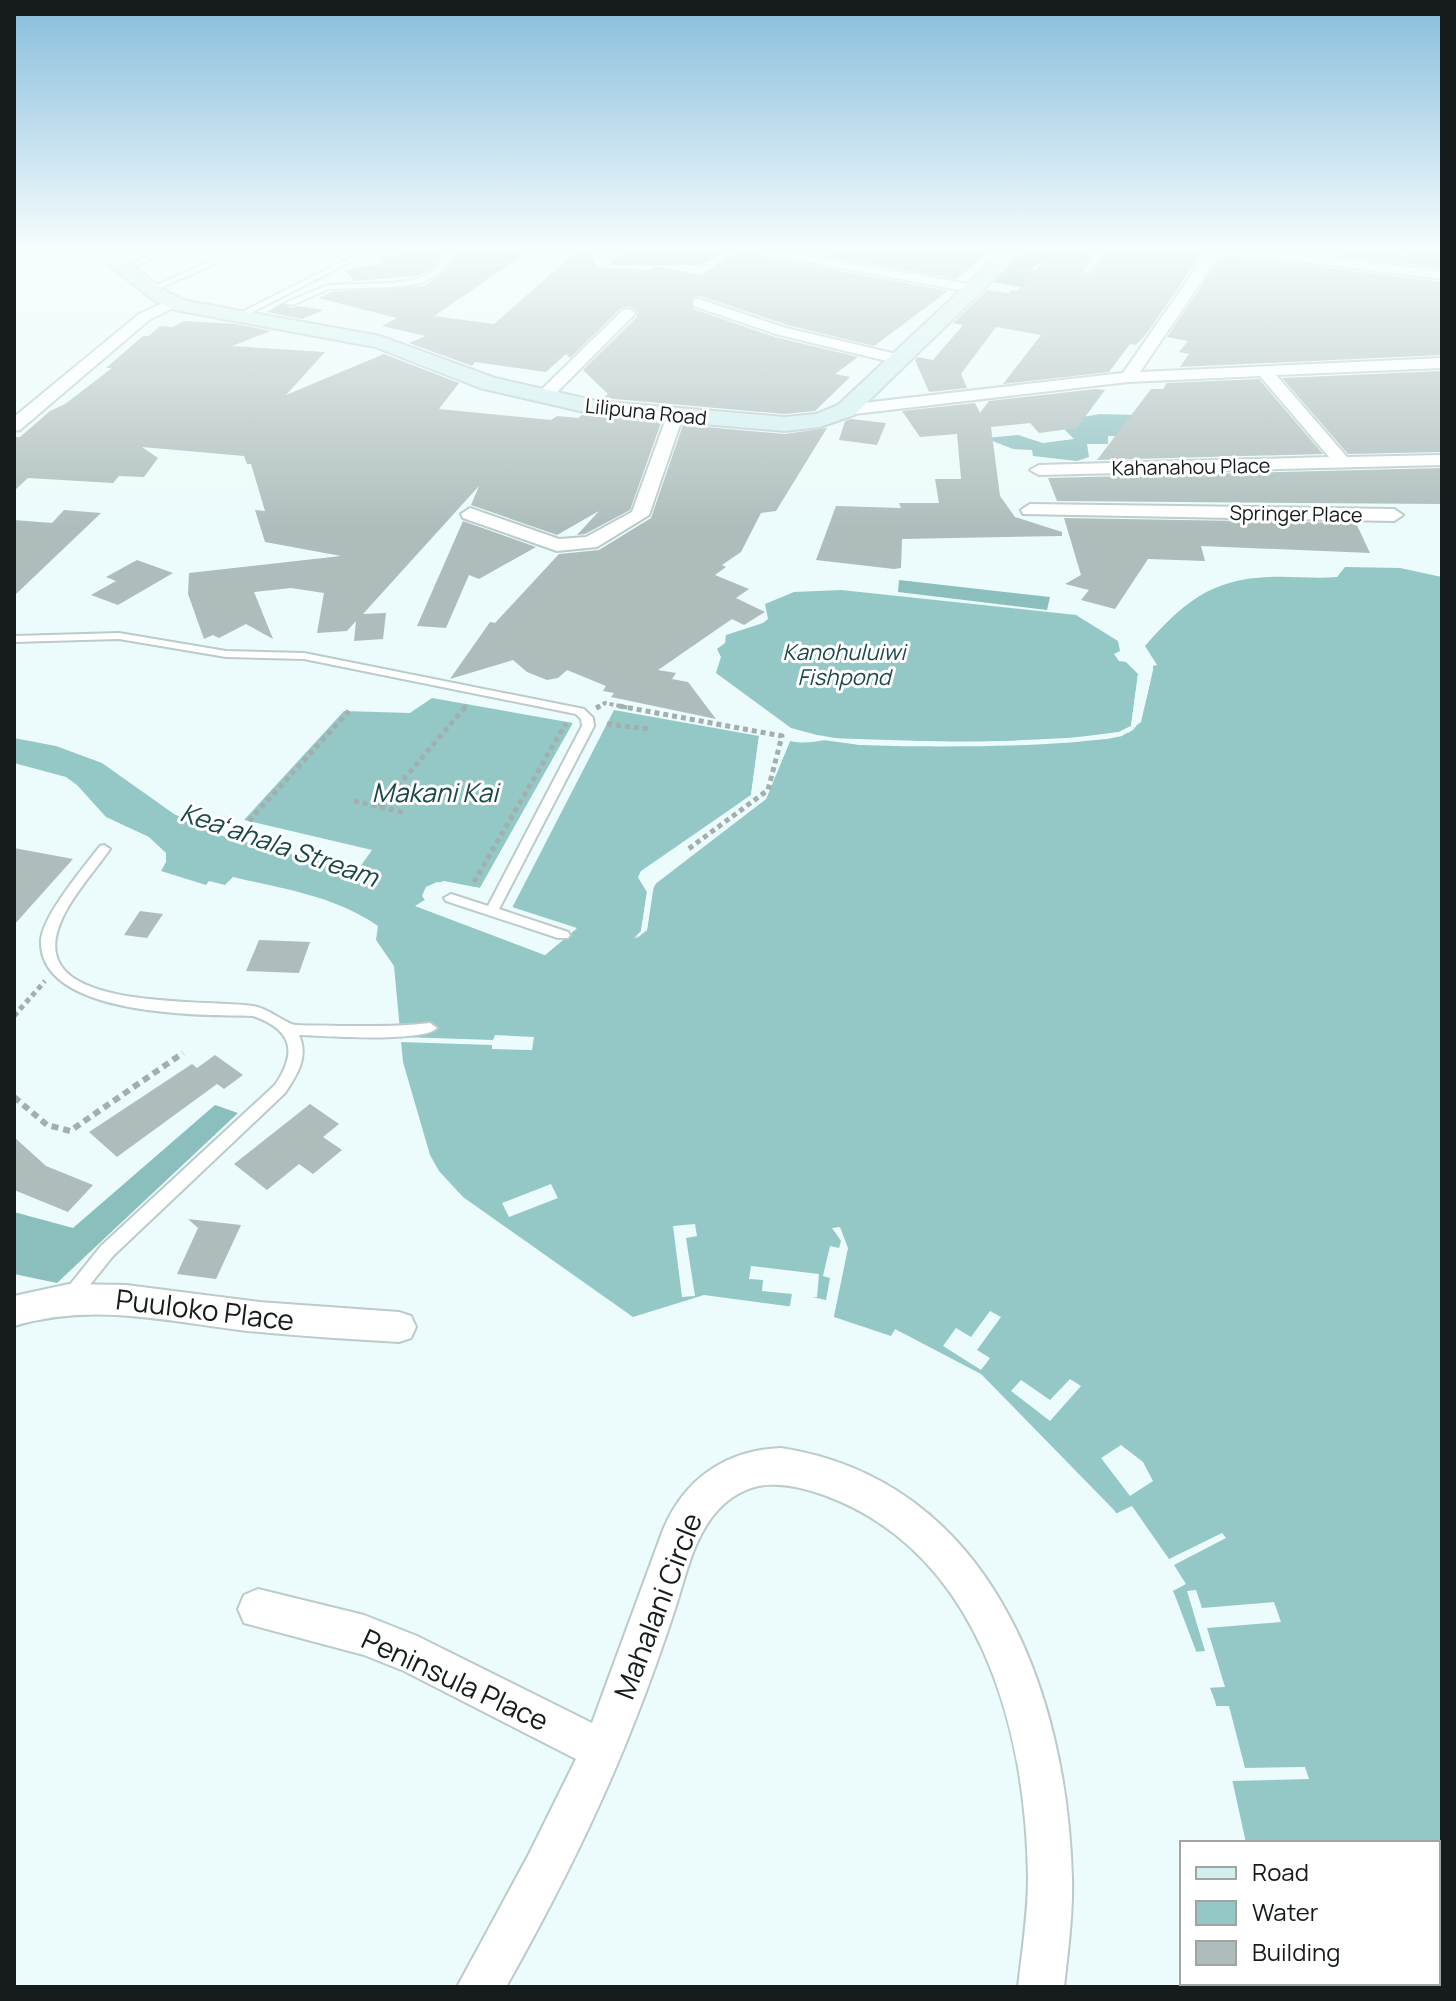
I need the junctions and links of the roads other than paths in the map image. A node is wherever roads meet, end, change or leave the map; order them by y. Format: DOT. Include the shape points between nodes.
graph roads {
  1 [pos="115,341"];
  2 [pos="376,341"];
  3 [pos="599,341"];
  4 [pos="825,341"];
  5 [pos="918,341"];
  6 [pos="1153,341"];
  7 [pos="899,359"];
  8 [pos="1442,363"];
  9 [pos="1264,371"];
  10 [pos="1128,377"];
  11 [pos="543,397"];
  12 [pos="846,410"];
  13 [pos="675,416"];
  14 [pos="14,426"];
  15 [pos="1442,460"];
  16 [pos="1343,463"];
  17 [pos="1181,467"];
  18 [pos="1039,470"];
  19 [pos="1030,510"];
  20 [pos="1198,513"];
  21 [pos="470,514"];
  22 [pos="1394,515"];
  23 [pos="14,639"];
  24 [pos="104,849"];
  25 [pos="451,898"];
  26 [pos="492,911"];
  27 [pos="563,935"];
  28 [pos="430,1028"];
  29 [pos="290,1030"];
  30 [pos="70,1297"];
  31 [pos="14,1311"];
  32 [pos="399,1327"];
  33 [pos="258,1609"];
  34 [pos="602,1750"];
  35 [pos="480,1987"];
  36 [pos="1041,1987"];
  1 -- 14 [label="street"];
  2 -- 11 [label="street, Lilipuna Road" via="472,378"];
  3 -- 11 [label="street"];
  4 -- 7 [label="street"];
  5 -- 7 [label="street, Lilipuna Road"];
  6 -- 10 [label="street"];
  7 -- 12 [label="street, Lilipuna Road"];
  8 -- 9 [label="street"];
  9 -- 10 [label="street"];
  9 -- 16 [label="street"];
  10 -- 12 [label="street"];
  11 -- 13 [label="street, Lilipuna Road"];
  12 -- 13 [label="street, Lilipuna Road" via="797,423"];
  13 -- 21 [label="street" via="640,515 590,543 557,545"];
  15 -- 16 [label="street, Kahanahou Place"];
  16 -- 17 [label="street, Kahanahou Place"];
  17 -- 18 [label="street, Kahanahou Place"];
  17 -- 20 [label="street, Springer Place"];
  19 -- 20 [label="street, Springer Place"];
  20 -- 22 [label="street, Springer Place"];
  23 -- 26 [label="lane" via="127,636 226,654 295,655 584,714 588,726"];
  24 -- 29 [label="lane" via="48,938 50,960 64,979 90,993 131,1002 254,1011"];
  25 -- 26 [label="lane"];
  26 -- 27 [label="lane"];
  28 -- 29 [label="lane"];
  29 -- 30 [label="lane" via="297,1051 290,1077 107,1251"];
  30 -- 31 [label="street, Puuloko Place"];
  30 -- 32 [label="street, Puuloko Place"];
  33 -- 34 [label="street, Peninsula Place" via="364,1635 417,1656"];
  34 -- 35 [label="street, Mahalani Circle" via="564,1833"];
  34 -- 36 [label="street, Mahalani Circle" via="682,1530 705,1495 739,1472 772,1466 805,1470 882,1502 923,1530 964,1573 981,1598 1017,1680 1048,1825"];
}
